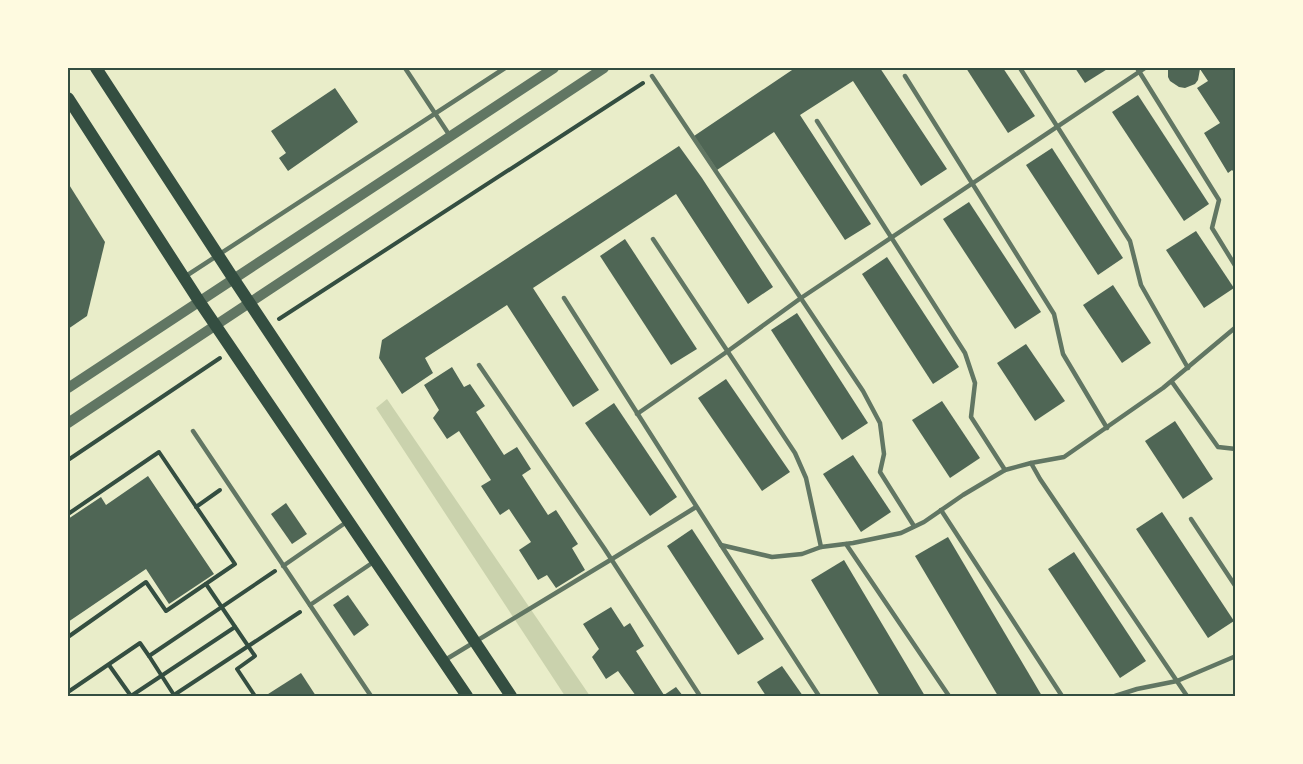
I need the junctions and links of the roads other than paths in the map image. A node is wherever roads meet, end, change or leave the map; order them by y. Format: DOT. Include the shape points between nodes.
graph roads {
  1 [pos="96,68"];
  2 [pos="405,68"];
  3 [pos="505,68"];
  4 [pos="554,68"];
  5 [pos="604,68"];
  6 [pos="1020,68"];
  7 [pos="1145,68"];
  8 [pos="1138,69"];
  9 [pos="652,76"];
  10 [pos="905,76"];
  11 [pos="68,99"];
  12 [pos="436,113"];
  13 [pos="817,121"];
  14 [pos="1057,127"];
  15 [pos="450,136"];
  16 [pos="972,183"];
  17 [pos="653,238"];
  18 [pos="892,238"];
  19 [pos="218,255"];
  20 [pos="1236,267"];
  21 [pos="184,278"];
  22 [pos="233,278"];
  23 [pos="564,298"];
  24 [pos="801,298"];
  25 [pos="198,301"];
  26 [pos="249,302"];
  27 [pos="215,325"];
  28 [pos="1236,327"];
  29 [pos="728,351"];
  30 [pos="479,365"];
  31 [pos="1188,368"];
  32 [pos="1172,382"];
  33 [pos="68,388"];
  34 [pos="637,414"];
  35 [pos="68,423"];
  36 [pos="1107,428"];
  37 [pos="193,431"];
  38 [pos="1236,449"];
  39 [pos="1031,463"];
  40 [pos="1005,470"];
  41 [pos="696,507"];
  42 [pos="941,510"];
  43 [pos="1191,519"];
  44 [pos="348,521"];
  45 [pos="914,526"];
  46 [pos="846,544"];
  47 [pos="721,545"];
  48 [pos="820,547"];
  49 [pos="612,560"];
  50 [pos="376,561"];
  51 [pos="284,566"];
  52 [pos="1236,587"];
  53 [pos="310,605"];
  54 [pos="473,641"];
  55 [pos="1236,656"];
  56 [pos="443,661"];
  57 [pos="1177,681"];
  58 [pos="371,696"];
  59 [pos="467,696"];
  60 [pos="510,696"];
  61 [pos="700,696"];
  62 [pos="819,696"];
  63 [pos="949,696"];
  64 [pos="1062,696"];
  65 [pos="1115,696"];
  66 [pos="1187,696"];
  1 -- 19 [label="main road"];
  2 -- 12 [label="lane"];
  3 -- 12 [label="lane"];
  4 -- 15 [label="street"];
  5 -- 26 [label="street"];
  6 -- 14 [label="lane"];
  7 -- 8 [label="lane"];
  8 -- 14 [label="lane"];
  8 -- 20 [label="lane" via="1219,200 1212,228"];
  9 -- 24 [label="lane"];
  10 -- 16 [label="lane"];
  11 -- 21 [label="main road"];
  12 -- 15 [label="lane"];
  12 -- 19 [label="lane"];
  13 -- 18 [label="lane"];
  14 -- 16 [label="lane"];
  14 -- 31 [label="lane" via="1130,241 1141,285"];
  15 -- 22 [label="street"];
  16 -- 18 [label="lane"];
  16 -- 36 [label="lane" via="1054,314 1063,354"];
  17 -- 29 [label="lane"];
  18 -- 24 [label="lane"];
  18 -- 40 [label="lane" via="965,353 975,382 970,417"];
  19 -- 21 [label="lane"];
  19 -- 22 [label="main road"];
  21 -- 25 [label="main road"];
  22 -- 25 [label="street"];
  22 -- 26 [label="main road"];
  23 -- 34 [label="lane"];
  24 -- 29 [label="lane"];
  24 -- 45 [label="lane" via="880,423 884,454 880,472"];
  25 -- 27 [label="main road"];
  25 -- 33 [label="street"];
  26 -- 27 [label="street"];
  26 -- 54 [label="main road"];
  27 -- 35 [label="street"];
  27 -- 44 [label="main road"];
  28 -- 31 [label="lane"];
  29 -- 34 [label="lane"];
  29 -- 48 [label="lane" via="795,453 806,478"];
  30 -- 49 [label="lane"];
  31 -- 32 [label="lane"];
  32 -- 36 [label="lane"];
  32 -- 38 [label="lane" via="1218,447"];
  34 -- 41 [label="lane"];
  36 -- 39 [label="lane" via="1064,457"];
  37 -- 51 [label="lane"];
  39 -- 40 [label="lane"];
  39 -- 57 [label="lane"];
  40 -- 42 [label="lane"];
  41 -- 47 [label="lane"];
  41 -- 49 [label="lane"];
  42 -- 45 [label="lane"];
  42 -- 64 [label="lane"];
  43 -- 52 [label="lane"];
  44 -- 50 [label="main road"];
  44 -- 51 [label="lane"];
  45 -- 46 [label="lane"];
  46 -- 48 [label="lane"];
  46 -- 63 [label="lane"];
  47 -- 48 [label="lane" via="772,557 802,554"];
  47 -- 62 [label="lane"];
  49 -- 54 [label="lane"];
  49 -- 61 [label="lane"];
  50 -- 53 [label="lane"];
  50 -- 56 [label="main road"];
  51 -- 53 [label="lane"];
  53 -- 58 [label="lane"];
  54 -- 56 [label="lane"];
  54 -- 60 [label="main road"];
  55 -- 57 [label="lane"];
  56 -- 59 [label="main road"];
  57 -- 65 [label="lane"];
  57 -- 66 [label="lane"];
}
